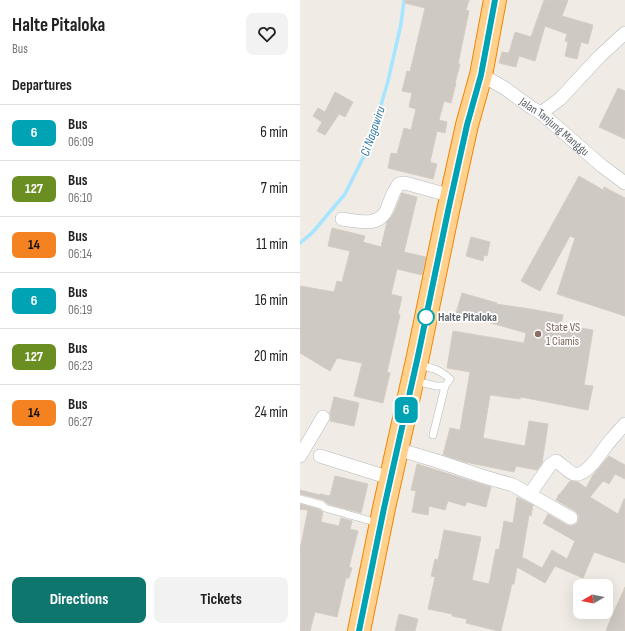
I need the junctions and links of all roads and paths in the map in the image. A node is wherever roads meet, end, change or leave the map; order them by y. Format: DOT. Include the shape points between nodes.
graph roads {
  1 [pos="495,0"];
  2 [pos="625,33"];
  3 [pos="481,75"];
  4 [pos="541,113"];
  5 [pos="625,183"];
  6 [pos="452,196"];
  7 [pos="342,219"];
  8 [pos="414,373"];
  9 [pos="446,386"];
  10 [pos="323,417"];
  11 [pos="625,424"];
  12 [pos="433,436"];
  13 [pos="397,450"];
  14 [pos="300,456"];
  15 [pos="320,456"];
  16 [pos="390,478"];
  17 [pos="530,494"];
  18 [pos="300,499"];
  19 [pos="571,518"];
  20 [pos="380,524"];
  21 [pos="359,631"];
  1 -- 3 [label="highway"];
  2 -- 4 [label="street" via="560,99"];
  3 -- 4 [label="street, Jalan Tanjung Manggu"];
  3 -- 6 [label="highway"];
  4 -- 5 [label="street, Jalan Tanjung Manggu"];
  6 -- 7 [label="street" via="405,183 398,184 381,218 374,222"];
  6 -- 8 [label="highway"];
  8 -- 9 [label="lane" via="436,386"];
  8 -- 9 [label="lane" via="433,368 450,379"];
  8 -- 13 [label="highway"];
  9 -- 12 [label="lane"];
  10 -- 14 [label="street"];
  11 -- 17 [label="street" via="589,468 575,474 556,461"];
  13 -- 16 [label="highway"];
  13 -- 17 [label="street" via="513,485"];
  15 -- 16 [label="street"];
  16 -- 20 [label="highway"];
  17 -- 19 [label="street"];
  18 -- 20 [label="lane"];
  20 -- 21 [label="highway"];
}
